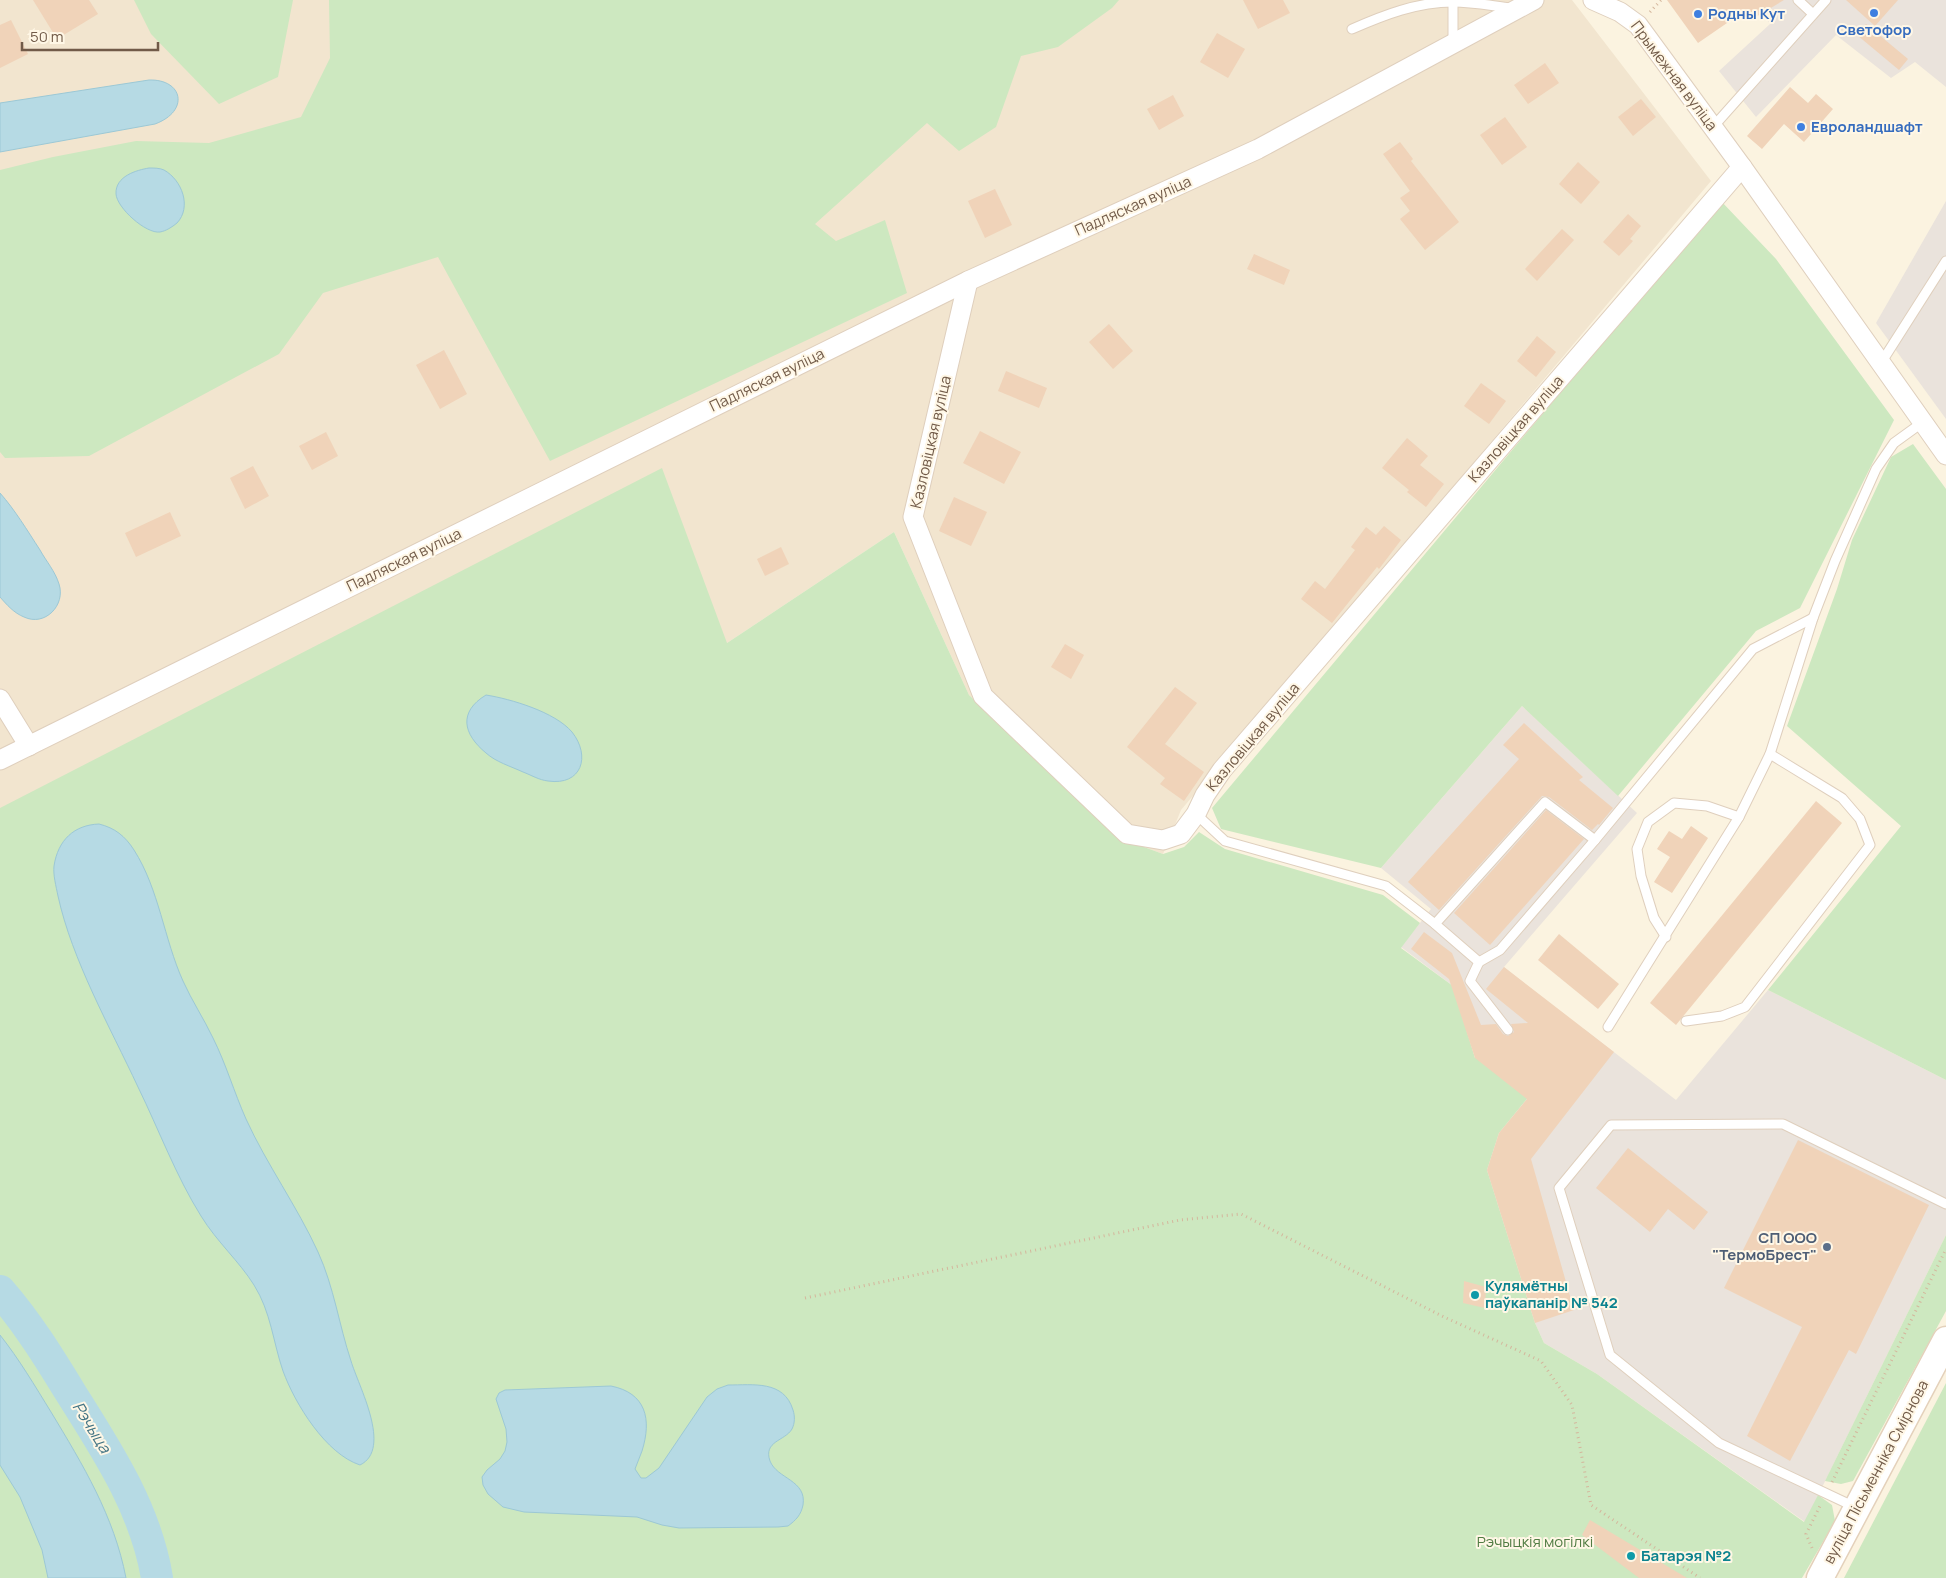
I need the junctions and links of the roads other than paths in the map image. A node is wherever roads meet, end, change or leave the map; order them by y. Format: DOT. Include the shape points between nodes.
graph roads {
  1 [pos="1798,0"];
  2 [pos="1826,0"];
  3 [pos="1453,1"];
  4 [pos="1603,2"];
  5 [pos="1526,4"];
  6 [pos="1813,14"];
  7 [pos="1352,29"];
  8 [pos="1453,44"];
  9 [pos="1713,127"];
  10 [pos="1742,167"];
  11 [pos="1946,261"];
  12 [pos="968,281"];
  13 [pos="1881,363"];
  14 [pos="1923,422"];
  15 [pos="1946,454"];
  16 [pos="1813,618"];
  17 [pos="0,699"];
  18 [pos="29,746"];
  19 [pos="1770,754"];
  20 [pos="0,760"];
  21 [pos="1196,814"];
  22 [pos="1739,817"];
  23 [pos="1595,840"];
  24 [pos="1435,924"];
  25 [pos="1666,937"];
  26 [pos="1480,962"];
  27 [pos="1686,1022"];
  28 [pos="1608,1027"];
  29 [pos="1508,1030"];
  30 [pos="1946,1204"];
  31 [pos="1946,1340"];
  32 [pos="1857,1508"];
  33 [pos="1821,1576"];
  1 -- 6 [label="lane"];
  2 -- 6 [label="lane"];
  3 -- 5 [label="lane"];
  3 -- 7 [label="lane" via="1392,12"];
  3 -- 8 [label="lane"];
  4 -- 9 [label="street, Прымежная вуліца" via="1638,25"];
  5 -- 8 [label="street, Падляская вуліца"];
  6 -- 9 [label="lane"];
  8 -- 12 [label="street, Падляская вуліца" via="1258,149"];
  9 -- 10 [label="street, Прымежная вуліца"];
  10 -- 13 [label="street, Прымежная вуліца"];
  10 -- 21 [label="street, Казловіцкая вуліца" via="1222,770"];
  11 -- 13 [label="lane"];
  12 -- 18 [label="street, Падляская вуліца"];
  12 -- 21 [label="street, Казловіцкая вуліца" via="913,517 983,696 1127,834 1163,840 1181,834"];
  13 -- 14 [label="street, Прымежная вуліца"];
  14 -- 15 [label="street, Прымежная вуліца"];
  14 -- 16 [label="lane" via="1894,442 1876,469"];
  16 -- 19 [label="lane"];
  16 -- 23 [label="lane" via="1753,649"];
  17 -- 18 [label="street"];
  18 -- 20 [label="street, Падляская вуліца"];
  19 -- 22 [label="lane"];
  19 -- 27 [label="lane" via="1842,798 1860,819 1870,845 1745,1007 1722,1016"];
  21 -- 24 [label="lane" via="1225,841 1386,886"];
  22 -- 25 [label="lane"];
  22 -- 25 [label="lane" via="1707,806 1674,803 1648,822 1637,849 1641,876 1654,918"];
  23 -- 24 [label="lane" via="1545,802"];
  23 -- 26 [label="lane" via="1500,950"];
  24 -- 26 [label="lane"];
  25 -- 28 [label="lane"];
  26 -- 29 [label="lane" via="1470,980"];
  30 -- 32 [label="lane" via="1783,1124 1611,1125 1559,1188 1610,1355 1719,1443"];
  31 -- 32 [label="main road, вуліца Пісьменніка Смірнова"];
  32 -- 33 [label="main road, вуліца Пісьменніка Смірнова"];
}
